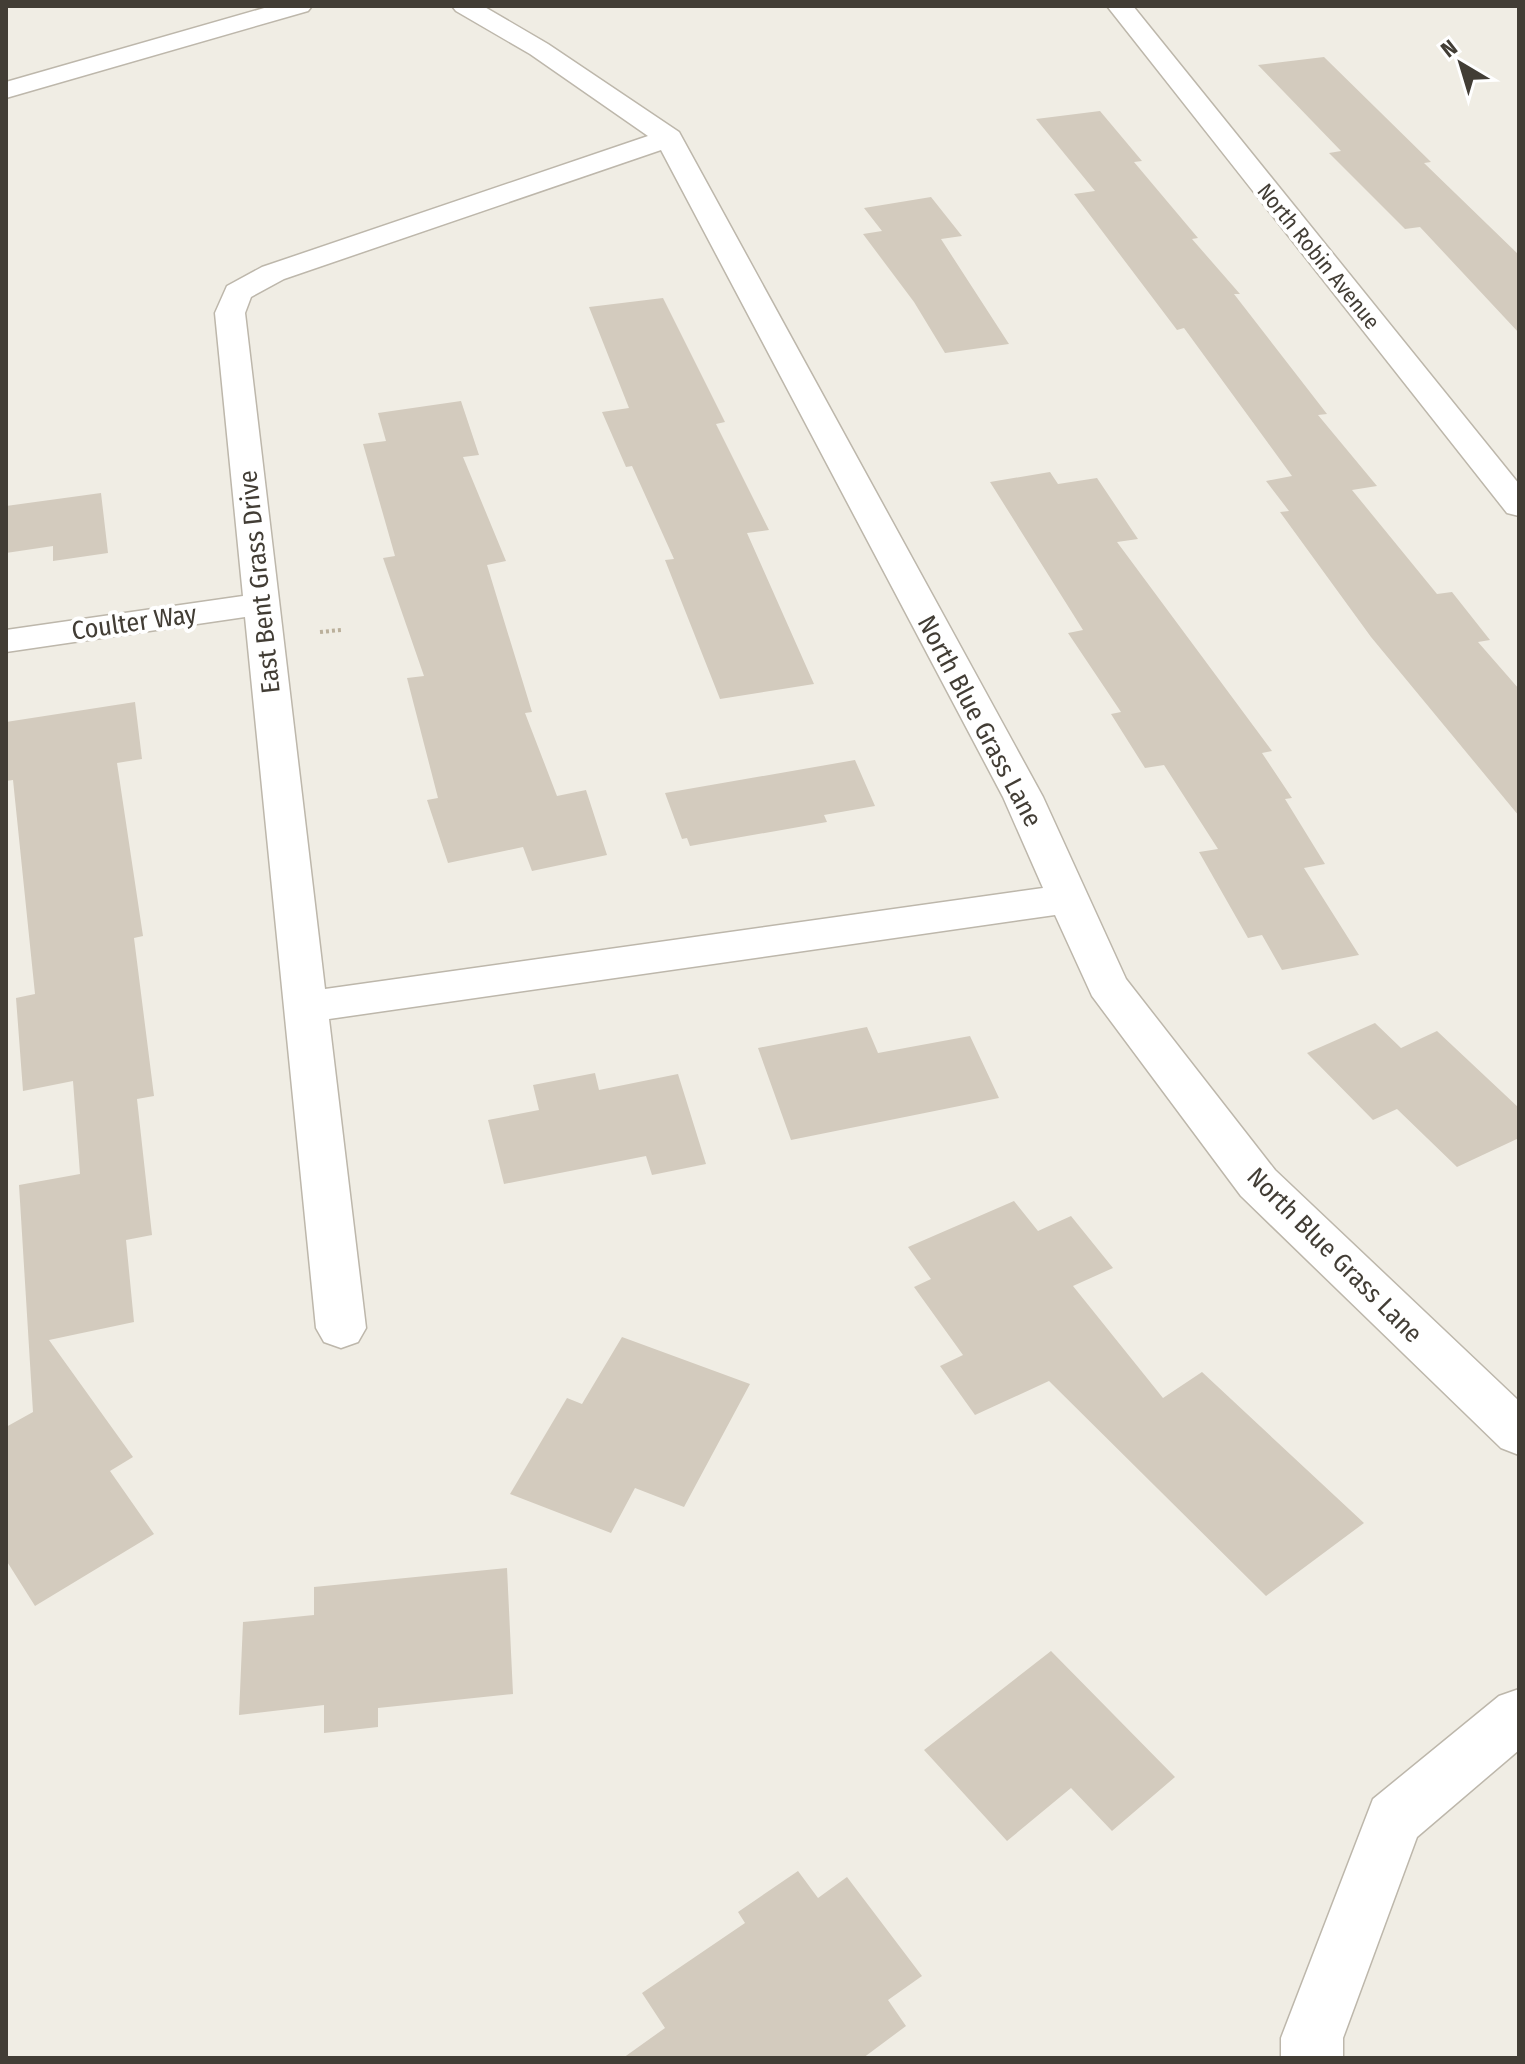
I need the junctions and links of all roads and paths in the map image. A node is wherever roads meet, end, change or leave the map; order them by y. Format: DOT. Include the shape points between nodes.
graph roads {
  1 [pos="299,6"];
  2 [pos="465,6"];
  3 [pos="1120,6"];
  4 [pos="6,90"];
  5 [pos="669,138"];
  6 [pos="1519,506"];
  7 [pos="262,604"];
  8 [pos="341,630"];
  9 [pos="320,632"];
  10 [pos="6,641"];
  11 [pos="1069,899"];
  12 [pos="305,1007"];
  13 [pos="341,1328"];
  14 [pos="1519,1433"];
  15 [pos="1519,1715"];
  16 [pos="1312,2058"];
  1 -- 4 [label="street"];
  2 -- 5 [label="street, North Blue Grass Lane" via="539,49"];
  3 -- 6 [label="street, North Robin Avenue"];
  5 -- 7 [label="street, East Bent Grass Drive" via="273,273 238,292 230,313"];
  5 -- 11 [label="street, North Blue Grass Lane" via="1023,797"];
  7 -- 10 [label="street, Coulter Way"];
  7 -- 12 [label="street, East Bent Grass Drive"];
  8 -- 9 [label="path"];
  11 -- 12 [label="street"];
  11 -- 14 [label="street, North Blue Grass Lane" via="1107,985 1258,1183"];
  12 -- 13 [label="street, East Bent Grass Drive"];
  15 -- 16 [label="street" via="1394,1819 1312,2038"];
}
